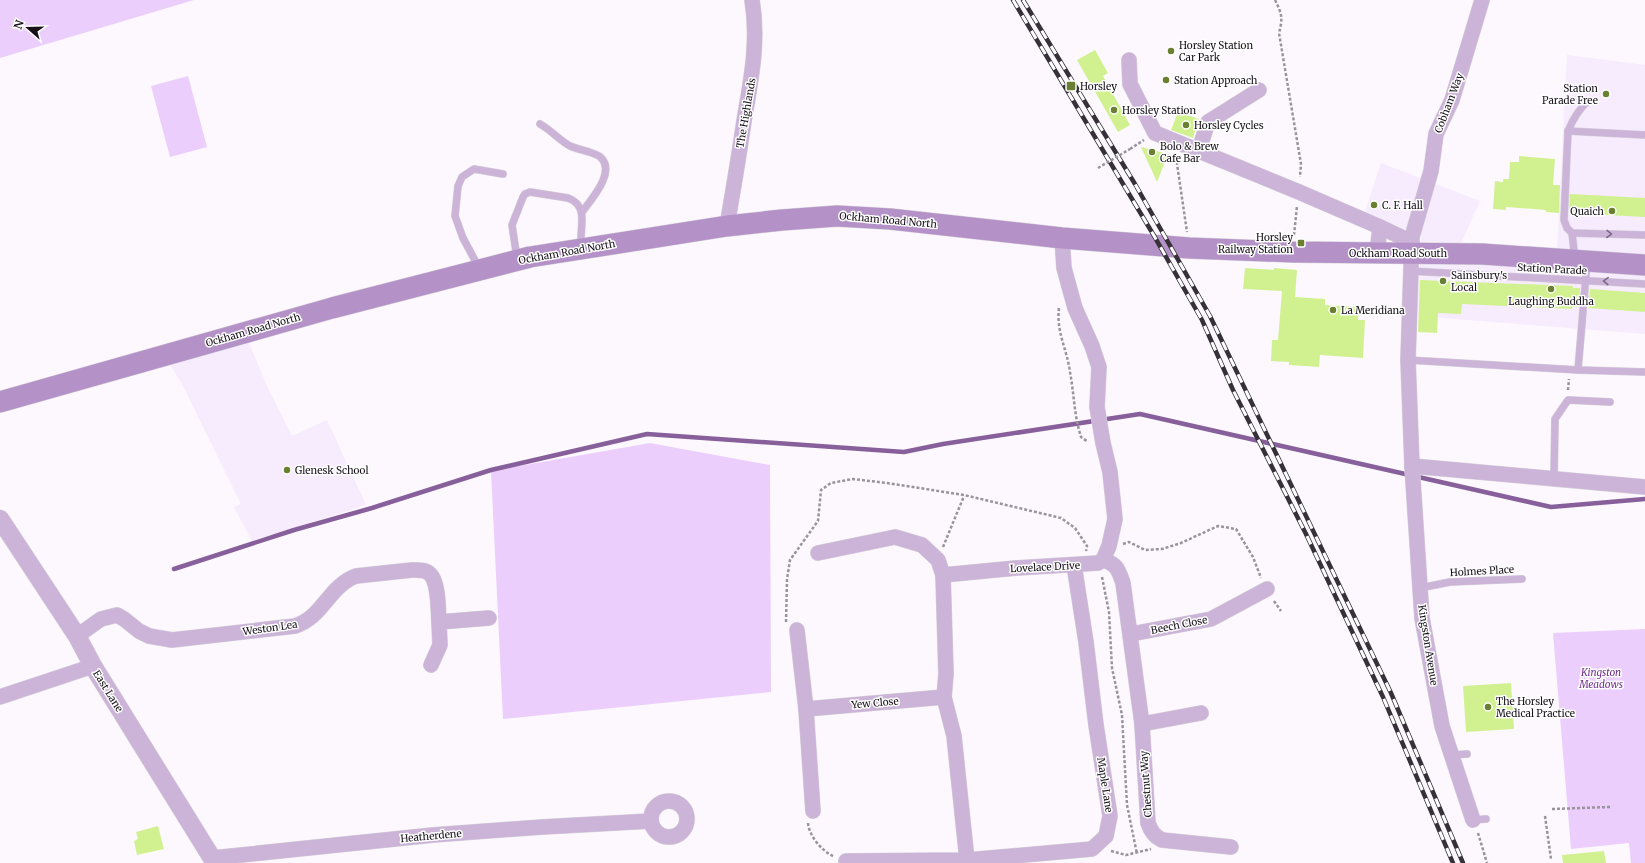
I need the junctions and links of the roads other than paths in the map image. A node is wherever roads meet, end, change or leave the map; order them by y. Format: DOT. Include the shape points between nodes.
graph roads {
  1 [pos="752,0"];
  2 [pos="1482,0"];
  3 [pos="1129,60"];
  4 [pos="1259,90"];
  5 [pos="1588,101"];
  6 [pos="540,124"];
  7 [pos="1568,131"];
  8 [pos="1645,135"];
  9 [pos="1199,150"];
  10 [pos="503,174"];
  11 [pos="582,212"];
  12 [pos="727,226"];
  13 [pos="1380,226"];
  14 [pos="1572,233"];
  15 [pos="1645,235"];
  16 [pos="1062,238"];
  17 [pos="1150,246"];
  18 [pos="581,249"];
  19 [pos="1376,253"];
  20 [pos="1411,256"];
  21 [pos="517,260"];
  22 [pos="1645,264"];
  23 [pos="1583,267"];
  24 [pos="480,270"];
  25 [pos="1645,284"];
  26 [pos="1408,360"];
  27 [pos="1578,370"];
  28 [pos="1645,372"];
  29 [pos="0,402"];
  30 [pos="1610,402"];
  31 [pos="1412,466"];
  32 [pos="1554,479"];
  33 [pos="1645,487"];
  34 [pos="0,519"];
  35 [pos="818,553"];
  36 [pos="1102,559"];
  37 [pos="1078,565"];
  38 [pos="943,575"];
  39 [pos="1522,579"];
  40 [pos="1420,588"];
  41 [pos="1267,589"];
  42 [pos="489,618"];
  43 [pos="438,622"];
  44 [pos="797,630"];
  45 [pos="1131,634"];
  46 [pos="77,636"];
  47 [pos="431,665"];
  48 [pos="92,666"];
  49 [pos="0,697"];
  50 [pos="944,697"];
  51 [pos="806,709"];
  52 [pos="1201,713"];
  53 [pos="1142,724"];
  54 [pos="1467,754"];
  55 [pos="1452,755"];
  56 [pos="813,811"];
  57 [pos="1480,819"];
  58 [pos="651,821"];
  59 [pos="1231,847"];
  60 [pos="214,860"];
  61 [pos="967,860"];
  62 [pos="846,861"];
  1 -- 12 [label="street, The Highlands" via="756,41"];
  2 -- 20 [label="street, Cobham Way" via="1452,100 1436,134 1431,170"];
  3 -- 9 [label="street" via="1130,84 1155,133"];
  4 -- 9 [label="street" via="1208,122"];
  5 -- 7 [label="lane" via="1572,120"];
  6 -- 11 [label="lane" via="570,145 601,157 604,162 601,186"];
  7 -- 8 [label="lane"];
  7 -- 14 [label="lane" via="1564,220"];
  9 -- 13 [label="street"];
  10 -- 24 [label="lane" via="474,169 462,177 458,186 455,216"];
  11 -- 18 [label="lane"];
  11 -- 21 [label="lane" via="577,203 568,198 530,192 525,194 512,225"];
  12 -- 16 [label="main road, Ockham Road North" via="837,216 890,219"];
  12 -- 18 [label="main road, Ockham Road North"];
  13 -- 19 [label="street"];
  13 -- 20 [label="street"];
  14 -- 15 [label="lane, one-way"];
  14 -- 23 [label="lane"];
  16 -- 17 [label="main road, Ockham Road North"];
  16 -- 36 [label="street" via="1064,268 1075,308 1099,368 1098,411 1110,472 1115,519 1109,546"];
  17 -- 19 [label="main road, Ockham Road South"];
  18 -- 21 [label="main road, Ockham Road North"];
  19 -- 20 [label="main road, Ockham Road South"];
  20 -- 23 [label="main road, Ockham Road South" via="1482,254"];
  20 -- 26 [label="street, Kingston Avenue"];
  21 -- 24 [label="main road, Ockham Road North"];
  22 -- 23 [label="main road, Ockham Road South"];
  25 -- 23 [label="lane, Station Parade, one-way"];
  23 -- 27 [label="lane"];
  24 -- 29 [label="main road, Ockham Road North" via="332,308"];
  26 -- 27 [label="lane"];
  26 -- 31 [label="street, Kingston Avenue"];
  27 -- 28 [label="lane"];
  30 -- 32 [label="lane" via="1568,400 1555,419"];
  31 -- 32 [label="street"];
  31 -- 40 [label="street, Kingston Avenue"];
  32 -- 33 [label="street"];
  34 -- 46 [label="street, East Lane"];
  35 -- 38 [label="street" via="895,537 922,545 938,560"];
  36 -- 37 [label="street, Lovelace Drive"];
  36 -- 45 [label="street, Chestnut Way" via="1118,568 1123,583"];
  37 -- 38 [label="street, Lovelace Drive"];
  37 -- 61 [label="street, Maple Lane" via="1096,725 1110,816 1106,836 1092,849"];
  38 -- 50 [label="street" via="946,674"];
  39 -- 40 [label="lane, Holmes Place" via="1450,582"];
  40 -- 55 [label="street, Kingston Avenue" via="1422,618 1442,726"];
  41 -- 45 [label="street, Beech Close" via="1211,619"];
  42 -- 43 [label="street"];
  43 -- 46 [label="street, Weston Lea" via="434,580 429,573 412,570 356,576 347,580 333,592 315,615 295,626 172,640 149,636 117,615 101,619"];
  43 -- 47 [label="street, Weston Lea" via="440,645"];
  44 -- 51 [label="street"];
  45 -- 53 [label="street, Chestnut Way"];
  46 -- 48 [label="street, East Lane"];
  48 -- 49 [label="street"];
  48 -- 60 [label="street, East Lane"];
  50 -- 51 [label="street, Yew Close"];
  50 -- 61 [label="street" via="954,736"];
  51 -- 56 [label="street"];
  52 -- 53 [label="street"];
  53 -- 59 [label="street, Chestnut Way" via="1148,823 1155,836 1174,842"];
  54 -- 55 [label="lane"];
  55 -- 57 [label="street, Kingston Avenue"];
  58 -- 60 [label="street, Heatherdene" via="433,835"];
  61 -- 62 [label="street"];
}
